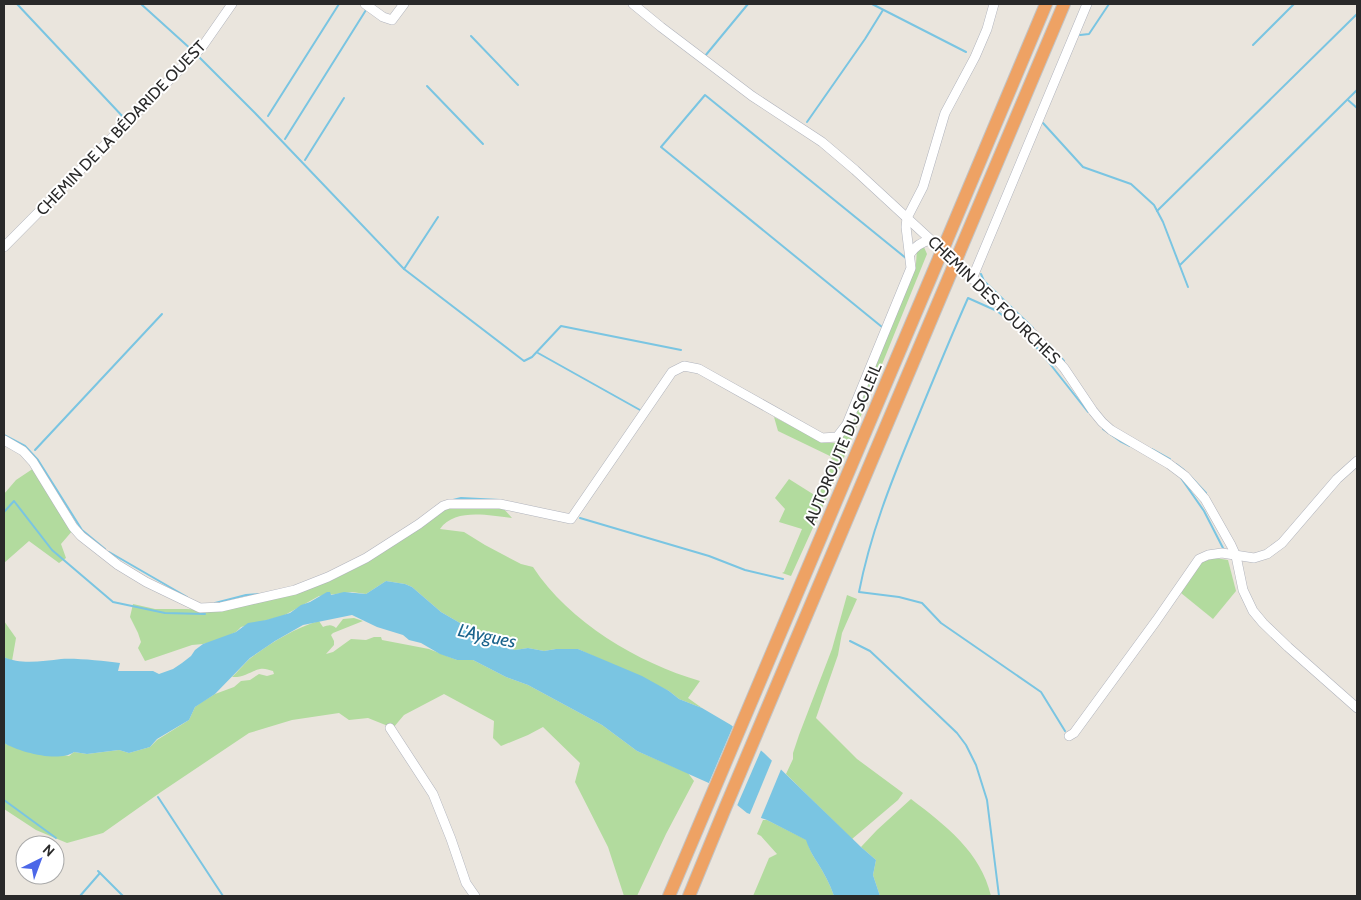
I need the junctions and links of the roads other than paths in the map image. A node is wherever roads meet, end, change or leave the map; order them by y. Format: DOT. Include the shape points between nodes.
graph roads {
  1 [pos="232,4"];
  2 [pos="365,4"];
  3 [pos="404,4"];
  4 [pos="633,4"];
  5 [pos="994,4"];
  6 [pos="1046,4"];
  7 [pos="1064,4"];
  8 [pos="1088,4"];
  9 [pos="907,218"];
  10 [pos="930,240"];
  11 [pos="4,247"];
  12 [pos="910,254"];
  13 [pos="969,276"];
  14 [pos="4,440"];
  15 [pos="1357,461"];
  16 [pos="1236,556"];
  17 [pos="1357,708"];
  18 [pos="390,728"];
  19 [pos="1069,736"];
  20 [pos="475,896"];
  21 [pos="669,896"];
  22 [pos="689,896"];
  1 -- 11 [label="street, CHEMIN DE LA BÉDARIDE OUEST" via="202,47"];
  2 -- 3 [label="street" via="392,20"];
  4 -- 9 [label="street, CHEMIN DES FOURCHES" via="752,96 822,142"];
  5 -- 9 [label="street" via="975,57 945,112 924,187"];
  6 -- 21 [label="highway, AUTOROUTE DU SOLEIL, bridge"];
  7 -- 22 [label="highway, AUTOROUTE DU SOLEIL, bridge"];
  8 -- 13 [label="street"];
  9 -- 10 [label="street, CHEMIN DES FOURCHES"];
  9 -- 12 [label="street"];
  10 -- 12 [label="street" via="921,243"];
  10 -- 13 [label="street, CHEMIN DES FOURCHES"];
  12 -- 14 [label="street" via="911,268 847,424 838,437 822,438 699,369 684,366 672,372 570,519 500,504 448,504 366,558 328,577 295,590 221,607 200,608 146,582 100,552 73,527 23,451"];
  13 -- 16 [label="street, CHEMIN DES FOURCHES" via="1035,336 1064,368 1102,422 1185,476 1205,499"];
  15 -- 16 [label="street" via="1337,478 1276,548 1254,558"];
  16 -- 17 [label="street, CHEMIN DES FOURCHES" via="1243,590 1263,623"];
  16 -- 19 [label="street" via="1222,553 1199,559"];
  18 -- 20 [label="street" via="433,794 466,883"];
}
